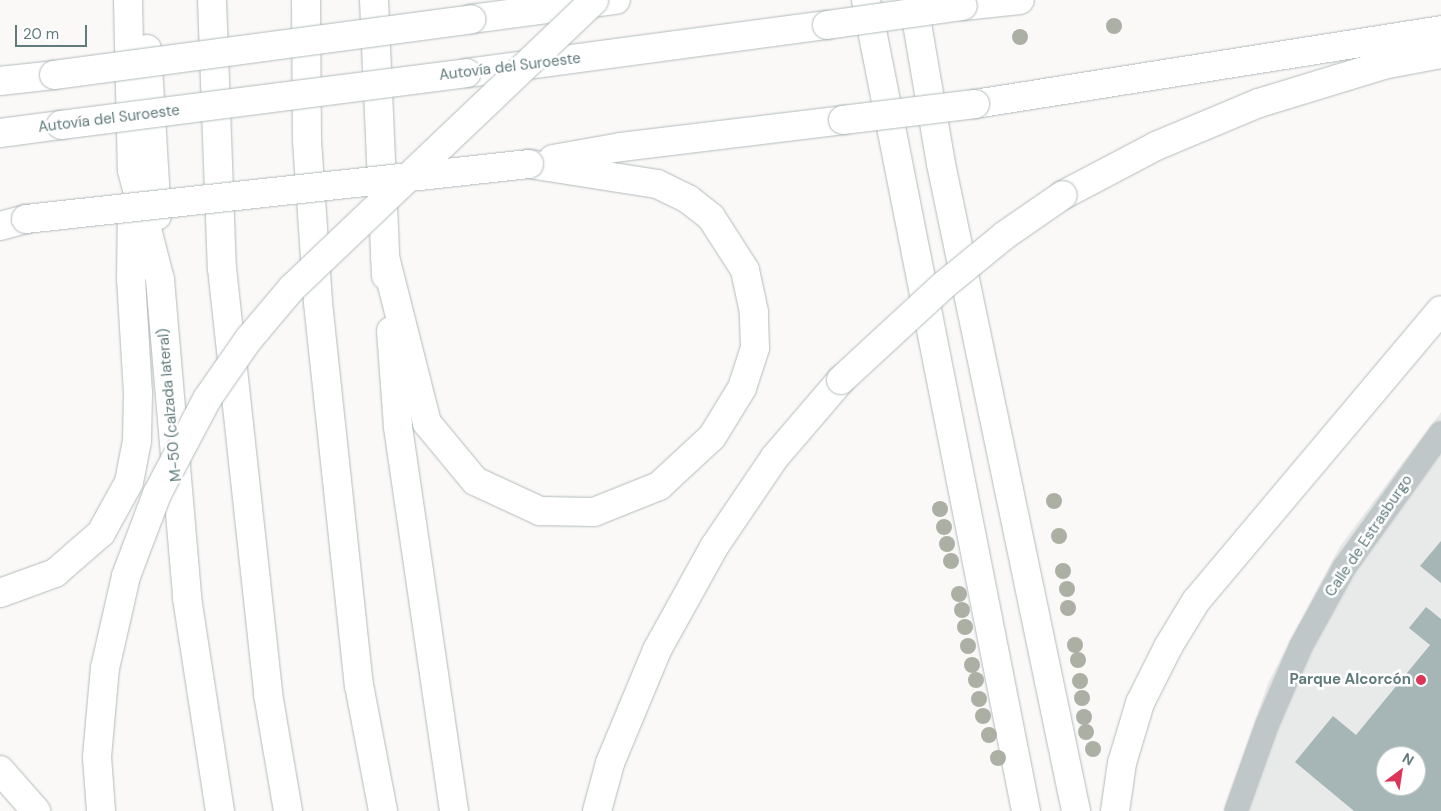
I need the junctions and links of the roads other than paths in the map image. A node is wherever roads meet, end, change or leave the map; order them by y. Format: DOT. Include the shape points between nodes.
graph roads {
  1 [pos="128,0"];
  2 [pos="146,0"];
  3 [pos="212,0"];
  4 [pos="306,0"];
  5 [pos="374,0"];
  6 [pos="594,0"];
  7 [pos="616,0"];
  8 [pos="866,0"];
  9 [pos="913,0"];
  10 [pos="1020,0"];
  11 [pos="1441,30"];
  12 [pos="1441,54"];
  13 [pos="0,81"];
  14 [pos="0,133"];
  15 [pos="529,164"];
  16 [pos="132,170"];
  17 [pos="13,220"];
  18 [pos="0,226"];
  19 [pos="385,257"];
  20 [pos="160,280"];
  21 [pos="1441,310"];
  22 [pos="1441,433"];
  23 [pos="0,593"];
  24 [pos="0,770"];
  25 [pos="36,811"];
  26 [pos="101,811"];
  27 [pos="220,811"];
  28 [pos="288,811"];
  29 [pos="383,811"];
  30 [pos="454,811"];
  31 [pos="597,811"];
  32 [pos="1026,811"];
  33 [pos="1076,811"];
  34 [pos="1115,811"];
  35 [pos="1236,811"];
  1 -- 16 [label="highway, M-50 (calzada lateral)"];
  2 -- 20 [label="highway"];
  3 -- 28 [label="highway" via="222,268 268,694"];
  4 -- 29 [label="highway" via="307,140 318,303 360,686"];
  5 -- 19 [label="highway"];
  6 -- 26 [label="highway, bridge" via="292,288 248,340 207,399 157,494 126,576 105,668 97,757"];
  7 -- 13 [label="highway, bridge"];
  8 -- 32 [label="highway"];
  9 -- 33 [label="highway" via="941,164"];
  10 -- 14 [label="highway, Autovía del Suroeste, bridge"];
  11 -- 15 [label="highway, bridge" via="975,104 621,147"];
  12 -- 31 [label="highway, bridge" via="1383,65 1259,104 1156,146 1063,195 1005,235 944,285 841,380 774,457 714,547 658,650 610,763"];
  15 -- 17 [label="highway, bridge"];
  15 -- 19 [label="highway" via="657,184 688,199 711,217 745,270 754,312 755,348 742,388 712,437 659,486 594,512 540,511 475,481 427,423"];
  16 -- 20 [label="highway, M-50 (calzada lateral)"];
  16 -- 23 [label="highway" via="131,278 138,393 137,440 129,482 101,533 55,573"];
  17 -- 18 [label="highway"];
  19 -- 30 [label="highway" via="398,427"];
  20 -- 27 [label="highway, M-50 (calzada lateral)" via="187,598"];
  21 -- 34 [label="highway" via="1196,601 1140,703 1122,763"];
  22 -- 35 [label="street, Calle de Estrasburgo" via="1344,568 1300,646 1266,725"];
  24 -- 25 [label="highway"];
}
